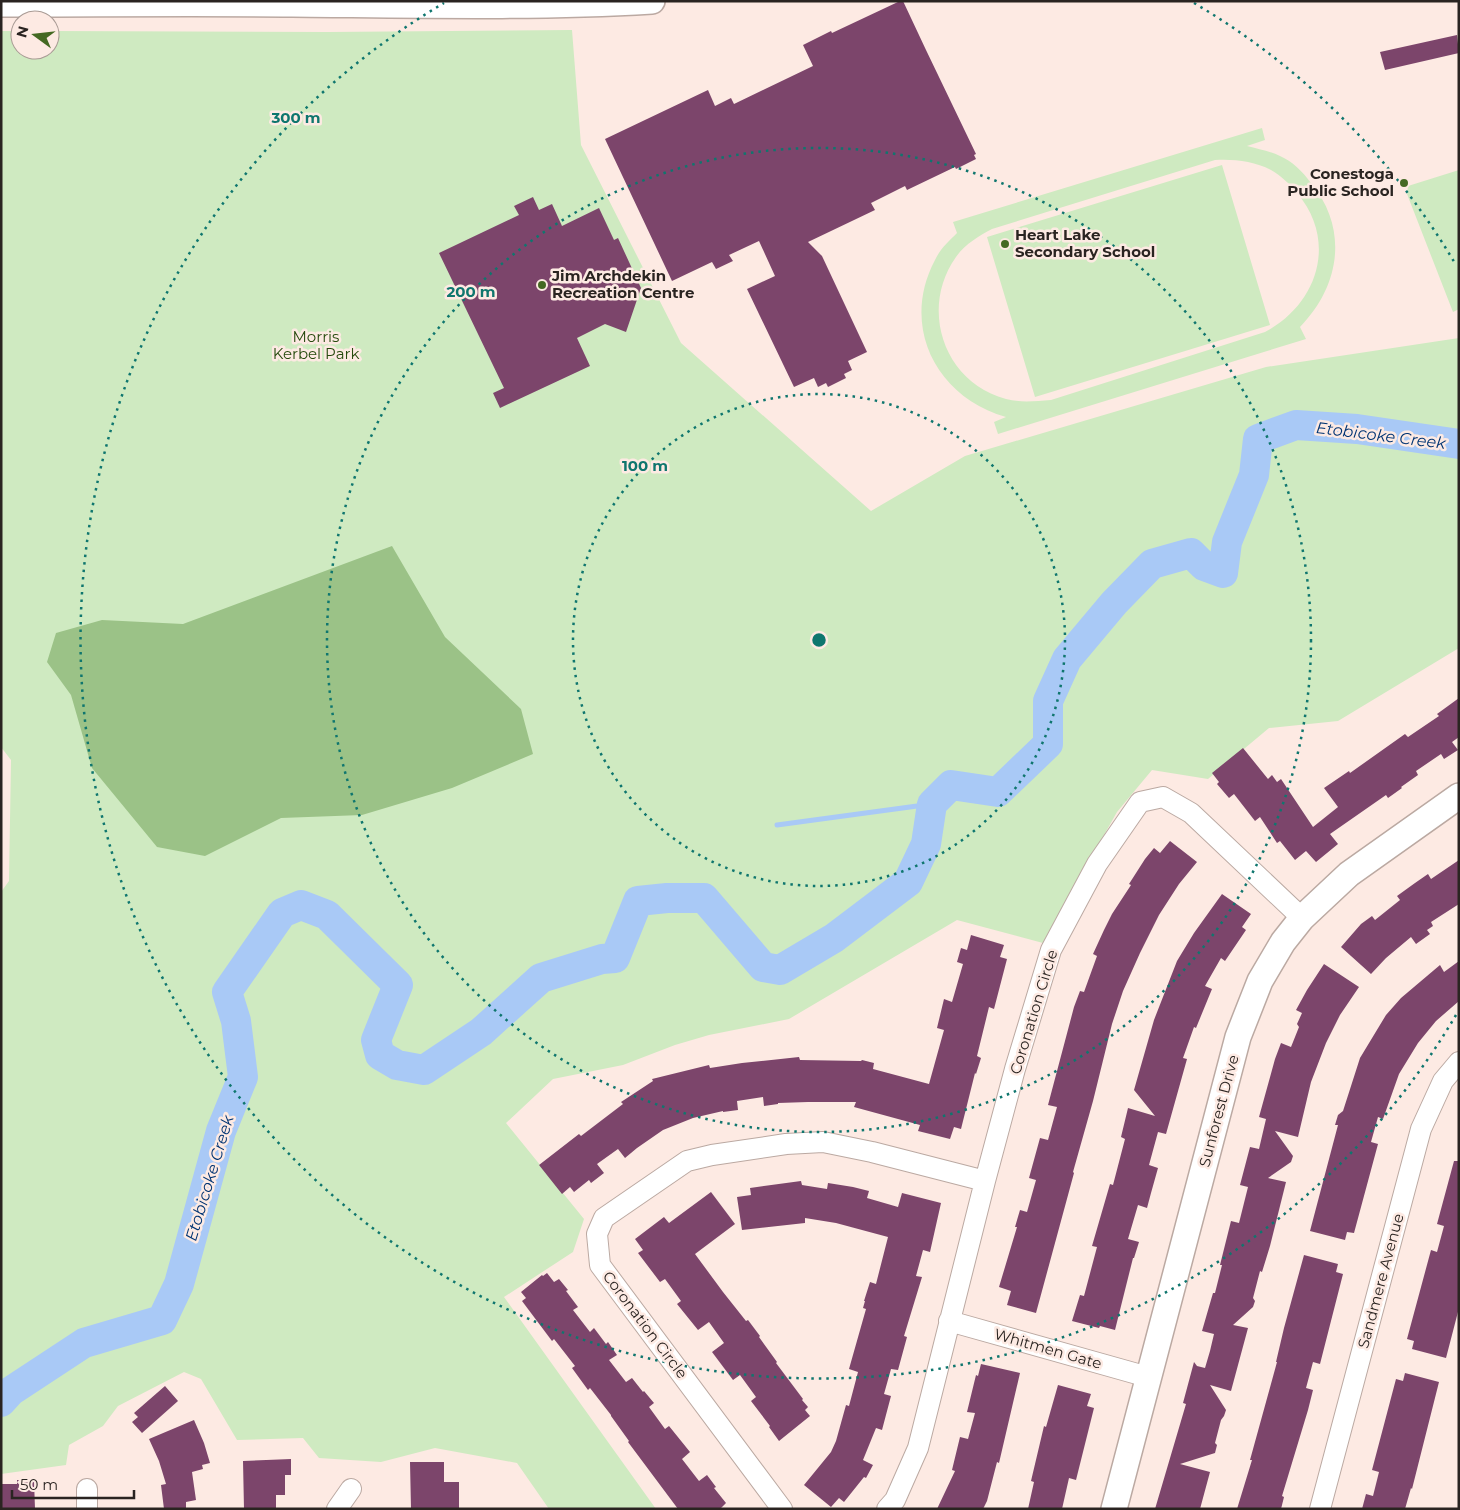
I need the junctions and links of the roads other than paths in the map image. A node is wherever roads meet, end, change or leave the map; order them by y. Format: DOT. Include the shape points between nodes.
graph roads {
  1 [pos="652,1"];
  2 [pos="66,3"];
  3 [pos="281,3"];
  4 [pos="1,4"];
  5 [pos="489,4"];
  6 [pos="1459,796"];
  7 [pos="1302,918"];
  8 [pos="1459,1062"];
  9 [pos="985,1181"];
  10 [pos="949,1321"];
  11 [pos="1148,1377"];
  12 [pos="351,1489"];
  13 [pos="337,1509"];
  14 [pos="782,1509"];
  15 [pos="886,1509"];
  16 [pos="1114,1509"];
  17 [pos="1320,1509"];
  1 -- 5 [label="street"];
  2 -- 3 [label="street"];
  2 -- 4 [label="street"];
  3 -- 5 [label="street"];
  6 -- 7 [label="street, Sunforest Drive" via="1349,874"];
  7 -- 9 [label="street, Coronation Circle" via="1191,813 1163,797 1140,802 1097,864 1051,950"];
  7 -- 11 [label="street, Sunforest Drive" via="1260,981 1238,1036"];
  8 -- 17 [label="street, Sandmere Avenue" via="1443,1081 1421,1129"];
  9 -- 10 [label="street, Coronation Circle"];
  9 -- 14 [label="street, Coronation Circle" via="823,1142 786,1144 687,1161 604,1218 597,1234 600,1265"];
  10 -- 11 [label="street, Whitmen Gate"];
  10 -- 15 [label="street, Coronation Circle" via="918,1448 895,1500"];
  11 -- 16 [label="street, Sunforest Drive"];
  12 -- 13 [label="street"];
}
